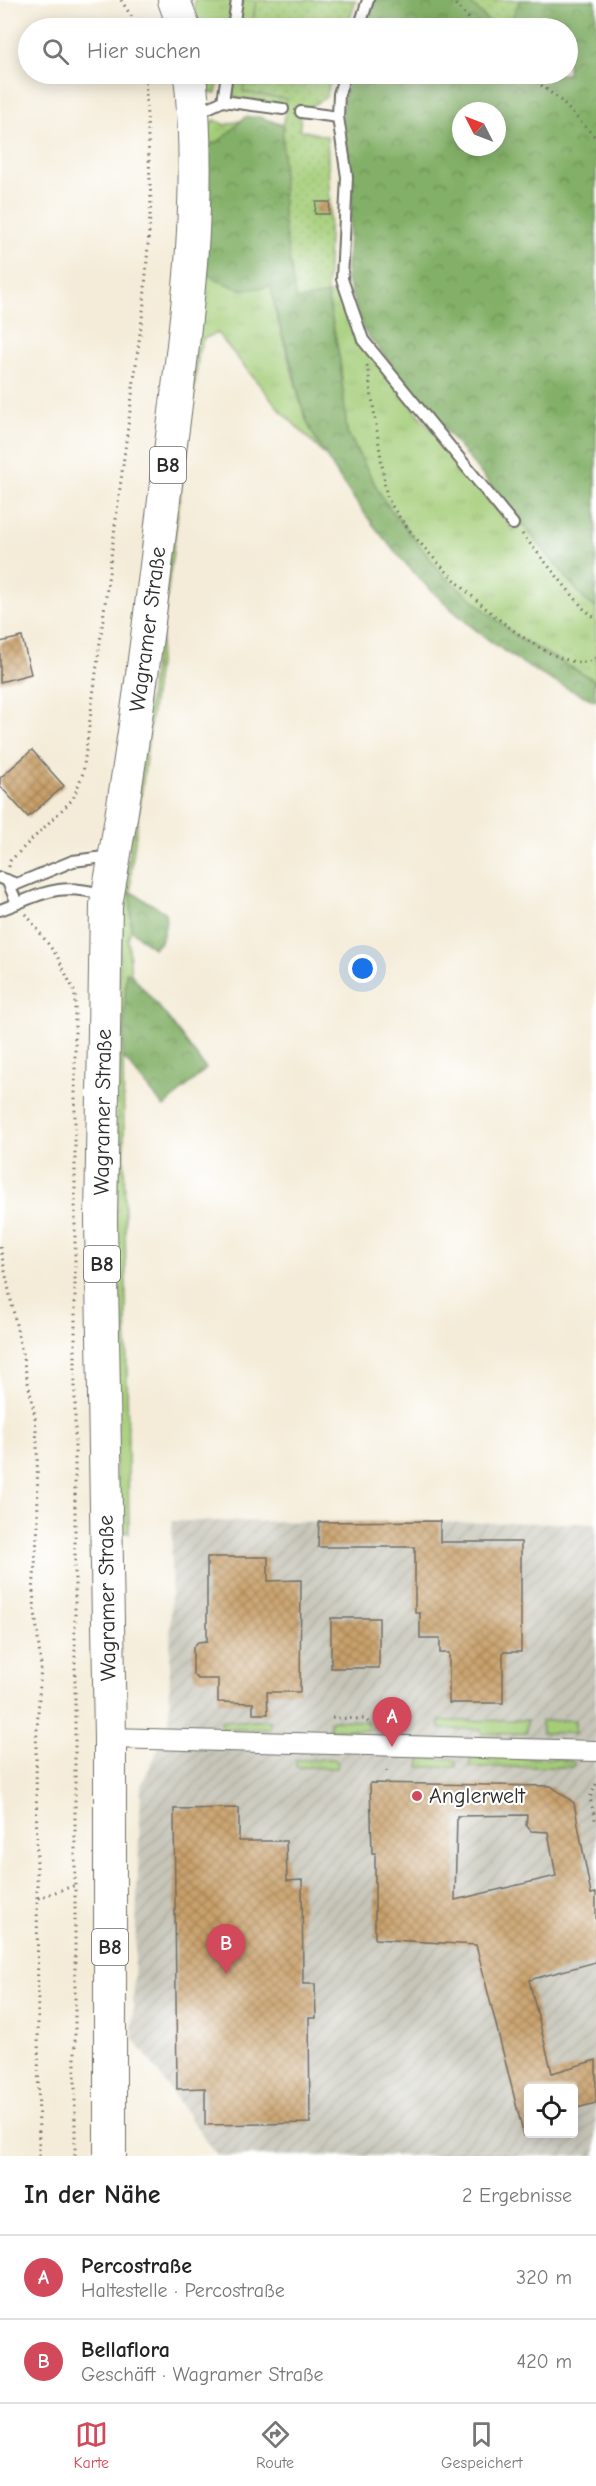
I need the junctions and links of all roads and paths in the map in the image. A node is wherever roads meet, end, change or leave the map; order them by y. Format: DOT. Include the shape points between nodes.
graph roads {
  1 [pos="122,0"];
  2 [pos="174,0"];
  3 [pos="186,0"];
  4 [pos="237,0"];
  5 [pos="368,0"];
  6 [pos="451,0"];
  7 [pos="132,18"];
  8 [pos="181,18"];
  9 [pos="185,18"];
  10 [pos="234,18"];
  11 [pos="362,18"];
  12 [pos="468,18"];
  13 [pos="146,84"];
  14 [pos="191,84"];
  15 [pos="226,84"];
  16 [pos="342,84"];
  17 [pos="540,84"];
  18 [pos="223,101"];
  19 [pos="284,109"];
  20 [pos="301,112"];
  21 [pos="194,114"];
  22 [pos="338,117"];
  23 [pos="596,138"];
  24 [pos="363,340"];
  25 [pos="513,524"];
  26 [pos="596,619"];
  27 [pos="596,658"];
  28 [pos="115,855"];
  29 [pos="3,879"];
  30 [pos="108,896"];
  31 [pos="17,903"];
  32 [pos="0,910"];
  33 [pos="0,1247"];
  34 [pos="332,1718"];
  35 [pos="368,1722"];
  36 [pos="110,1738"];
  37 [pos="596,1751"];
  38 [pos="387,1766"];
  39 [pos="387,1772"];
  40 [pos="596,1784"];
  41 [pos="596,1824"];
  42 [pos="76,1885"];
  43 [pos="38,1898"];
  44 [pos="39,2156"];
  45 [pos="75,2156"];
  46 [pos="110,2156"];
  1 -- 7 [label="path"];
  2 -- 8 [label="main road"];
  3 -- 9 [label="main road"];
  4 -- 10 [label="lane"];
  5 -- 11 [label="lane"];
  6 -- 12 [label="path"];
  13 -- 29 [label="path" via="152,201 144,303 83,773 73,799 10,861"];
  14 -- 21 [label="main road, Wagramer Straße / B8"];
  15 -- 18 [label="lane"];
  16 -- 22 [label="lane"];
  17 -- 23 [label="path"];
  18 -- 19 [label="lane"];
  18 -- 21 [label="lane"];
  20 -- 22 [label="lane"];
  21 -- 28 [label="main road, Wagramer Straße / B8" via="190,293"];
  22 -- 24 [label="lane" via="347,177 342,279"];
  24 -- 25 [label="lane"];
  24 -- 27 [label="path" via="388,499 405,525 439,565 527,641 577,664"];
  25 -- 26 [label="path"];
  28 -- 29 [label="lane" via="73,861 17,884"];
  28 -- 30 [label="main road, Wagramer Straße / B8"];
  29 -- 31 [label="lane"];
  30 -- 31 [label="lane" via="58,888"];
  30 -- 36 [label="main road, Wagramer Straße / B8" via="101,1221"];
  31 -- 32 [label="lane"];
  31 -- 42 [label="path" via="57,956 75,993"];
  33 -- 43 [label="path" via="35,1416 37,1444 38,1524 33,1592 41,1667 36,1746"];
  34 -- 35 [label="path"];
  36 -- 37 [label="street"];
  36 -- 46 [label="main road, Wagramer Straße / B8"];
  38 -- 39 [label="path"];
  40 -- 41 [label="path" via="590,1798"];
  42 -- 43 [label="path"];
  42 -- 45 [label="path"];
  43 -- 44 [label="path"];
}
